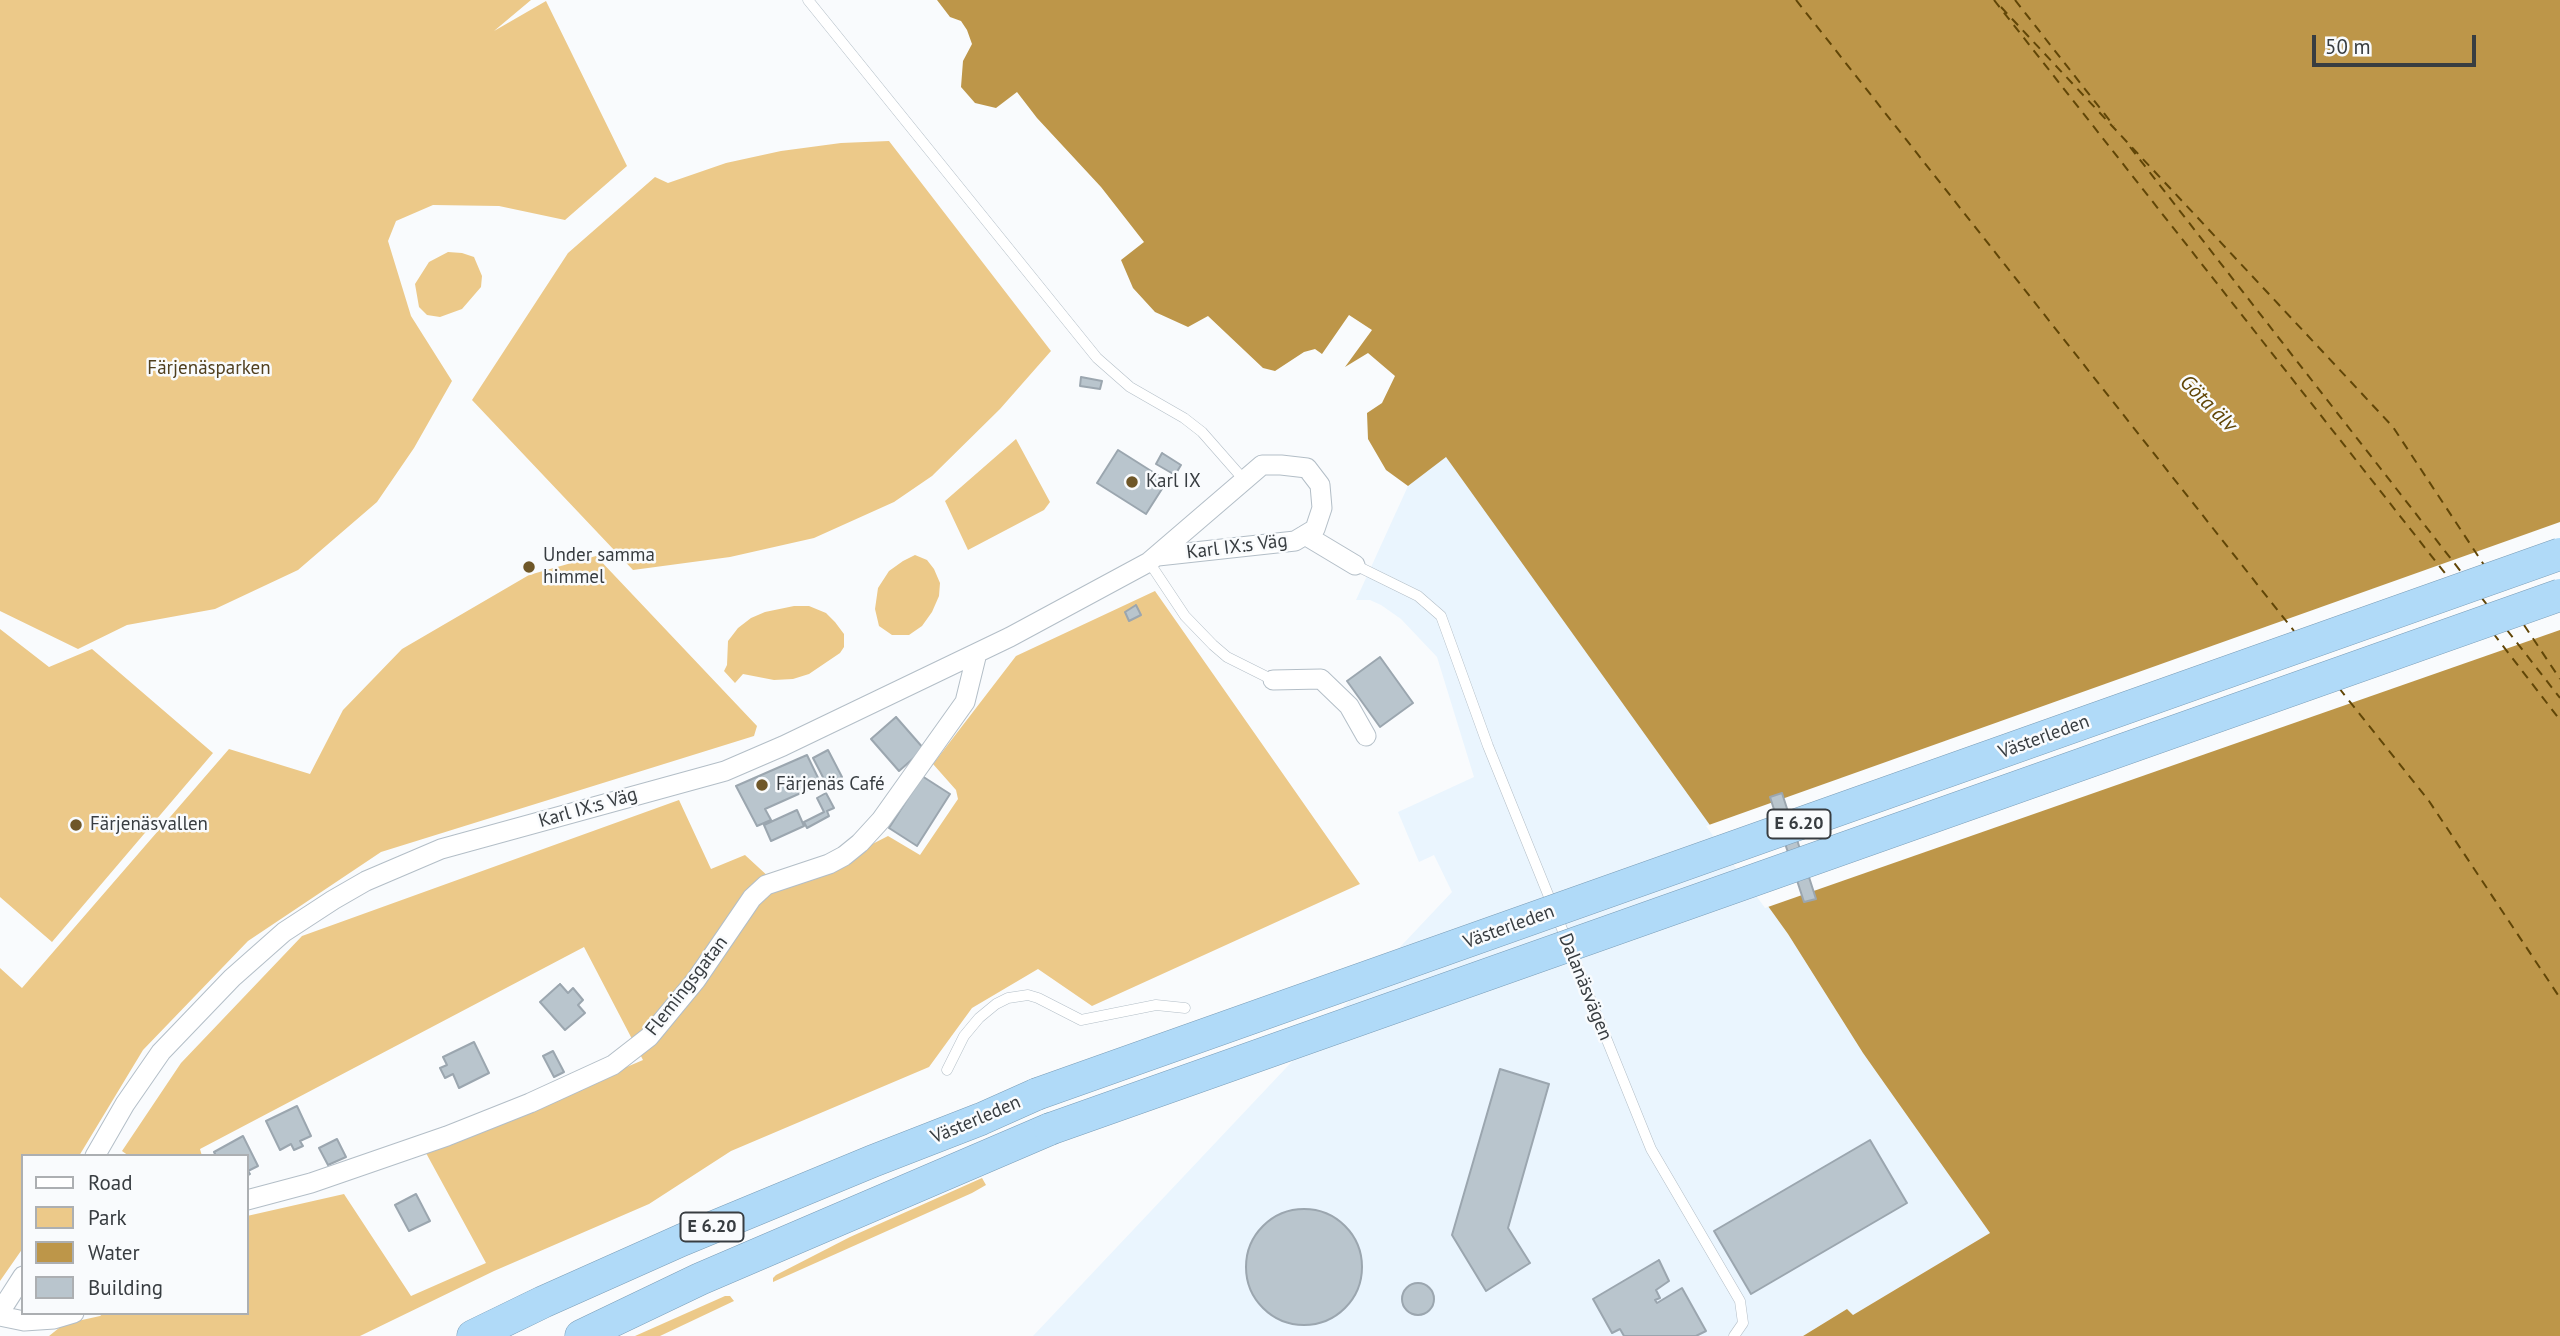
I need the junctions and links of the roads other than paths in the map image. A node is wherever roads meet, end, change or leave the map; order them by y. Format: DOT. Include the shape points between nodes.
graph roads {
  1 [pos="808,0"];
  2 [pos="1244,481"];
  3 [pos="1305,535"];
  4 [pos="2560,554"];
  5 [pos="1153,559"];
  6 [pos="1355,565"];
  7 [pos="2560,595"];
  8 [pos="977,653"];
  9 [pos="1273,680"];
  10 [pos="1366,736"];
  11 [pos="1185,1007"];
  12 [pos="947,1070"];
  13 [pos="96,1154"];
  14 [pos="248,1200"];
  15 [pos="21,1279"];
  16 [pos="0,1314"];
  17 [pos="67,1315"];
  18 [pos="473,1336"];
  19 [pos="580,1336"];
  20 [pos="1734,1336"];
  1 -- 2 [label="lane" via="1097,358 1130,387 1202,432"];
  2 -- 3 [label="street, Karl IX:s Väg" via="1262,465 1307,468 1320,485 1322,508 1315,529"];
  2 -- 5 [label="street, Karl IX:s Väg"];
  3 -- 5 [label="street, Karl IX:s Väg" via="1295,541"];
  3 -- 6 [label="street, Dalanäsvägen"];
  4 -- 18 [label="highway, Västerleden / E 6.20, bridge" via="1037,1094 682,1240"];
  5 -- 8 [label="street, Karl IX:s Väg"];
  5 -- 9 [label="lane" via="1185,616 1213,645"];
  6 -- 20 [label="lane, Dalanäsvägen" via="1418,596 1441,616 1488,746 1651,1149 1740,1301 1743,1324"];
  7 -- 19 [label="highway, Västerleden / E 6.20, bridge" via="1050,1129 700,1279"];
  8 -- 13 [label="street, Karl IX:s Väg" via="725,771 441,849 366,881 284,932 232,978 161,1052"];
  8 -- 14 [label="street, Flemingsgatan" via="965,702 881,820 860,843 830,864 766,885 649,1037 613,1065 447,1136"];
  9 -- 10 [label="street" via="1321,679 1349,706"];
  11 -- 12 [label="lane" via="1141,1007 1081,1020 1038,998 1008,998 979,1018"];
  15 -- 16 [label="street"];
  16 -- 17 [label="street" via="24,1321"];
}
